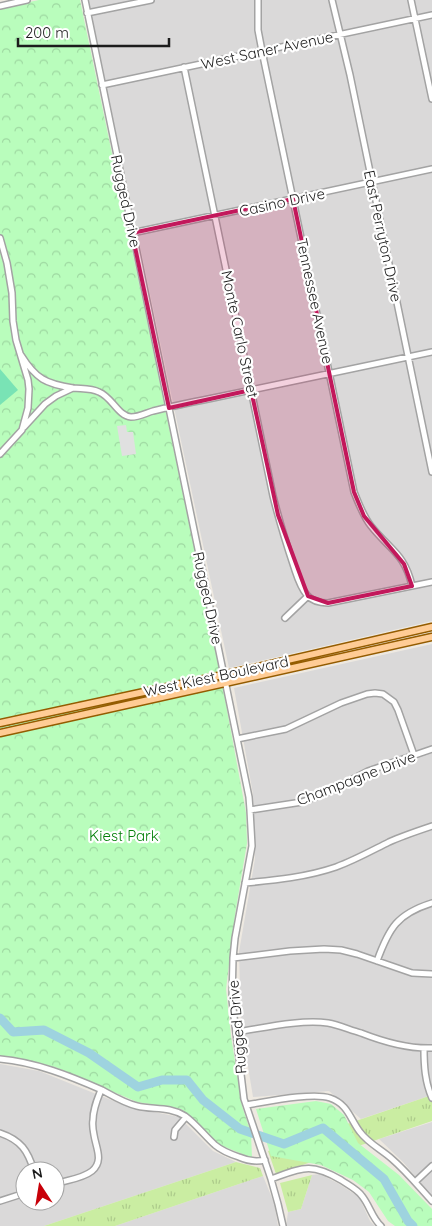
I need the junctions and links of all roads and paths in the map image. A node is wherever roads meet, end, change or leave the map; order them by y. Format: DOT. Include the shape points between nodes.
graph roads {
  1 [pos="27,0"];
  2 [pos="84,0"];
  3 [pos="151,0"];
  4 [pos="258,0"];
  5 [pos="332,0"];
  6 [pos="411,0"];
  7 [pos="0,6"];
  8 [pos="87,13"];
  9 [pos="432,15"];
  10 [pos="415,19"];
  11 [pos="340,34"];
  12 [pos="262,51"];
  13 [pos="184,67"];
  14 [pos="102,85"];
  15 [pos="432,98"];
  16 [pos="432,169"];
  17 [pos="372,183"];
  18 [pos="293,199"];
  19 [pos="215,215"];
  20 [pos="132,233"];
  21 [pos="0,238"];
  22 [pos="432,352"];
  23 [pos="21,355"];
  24 [pos="408,357"];
  25 [pos="330,374"];
  26 [pos="74,388"];
  27 [pos="251,390"];
  28 [pos="169,408"];
  29 [pos="22,430"];
  30 [pos="0,454"];
  31 [pos="432,472"];
  32 [pos="432,582"];
  33 [pos="412,586"];
  34 [pos="308,596"];
  35 [pos="285,618"];
  36 [pos="432,627"];
  37 [pos="432,637"];
  38 [pos="338,649"];
  39 [pos="340,658"];
  40 [pos="224,674"];
  41 [pos="226,683"];
  42 [pos="0,723"];
  43 [pos="0,733"];
  44 [pos="237,739"];
  45 [pos="432,749"];
  46 [pos="414,755"];
  47 [pos="250,810"];
  48 [pos="432,826"];
  49 [pos="246,883"];
  50 [pos="432,903"];
  51 [pos="233,958"];
  52 [pos="377,961"];
  53 [pos="432,974"];
  54 [pos="236,1032"];
  55 [pos="424,1048"];
  56 [pos="432,1048"];
  57 [pos="0,1059"];
  58 [pos="101,1090"];
  59 [pos="432,1098"];
  60 [pos="246,1105"];
  61 [pos="186,1117"];
  62 [pos="0,1133"];
  63 [pos="174,1137"];
  64 [pos="265,1160"];
  65 [pos="30,1161"];
  66 [pos="432,1166"];
  67 [pos="271,1178"];
  68 [pos="65,1181"];
  69 [pos="415,1182"];
  70 [pos="15,1196"];
  71 [pos="0,1201"];
  72 [pos="432,1201"];
  73 [pos="283,1226"];
  74 [pos="381,1226"];
  1 -- 7 [label="street"];
  2 -- 8 [label="street, Rugged Drive"];
  3 -- 8 [label="street"];
  4 -- 12 [label="street, Tennessee Avenue"];
  5 -- 11 [label="street, East Perryton Drive"];
  6 -- 10 [label="street"];
  8 -- 14 [label="street, Rugged Drive"];
  9 -- 10 [label="street, West Saner Avenue"];
  10 -- 11 [label="street, West Saner Avenue"];
  10 -- 15 [label="street"];
  11 -- 12 [label="street, West Saner Avenue"];
  11 -- 17 [label="street, East Perryton Drive"];
  12 -- 13 [label="street, West Saner Avenue"];
  12 -- 18 [label="street, Tennessee Avenue"];
  13 -- 14 [label="street, West Saner Avenue"];
  13 -- 19 [label="street, Monte Carlo Street"];
  14 -- 20 [label="street, Rugged Drive"];
  16 -- 17 [label="street, Casino Drive"];
  17 -- 18 [label="street, Casino Drive"];
  17 -- 24 [label="street, East Perryton Drive"];
  18 -- 19 [label="street, Casino Drive"];
  18 -- 25 [label="street, Tennessee Avenue"];
  19 -- 20 [label="street, Casino Drive"];
  19 -- 27 [label="street, Monte Carlo Street"];
  20 -- 28 [label="street, Rugged Drive"];
  21 -- 23 [label="street"];
  22 -- 24 [label="street"];
  23 -- 26 [label="street" via="42,380"];
  23 -- 29 [label="street" via="29,389"];
  24 -- 25 [label="street"];
  24 -- 31 [label="street, East Perryton Drive"];
  25 -- 27 [label="street"];
  25 -- 33 [label="street, Tennessee Avenue" via="354,492 364,516 398,554"];
  26 -- 28 [label="street" via="99,392 128,416"];
  26 -- 29 [label="street" via="46,404"];
  27 -- 28 [label="street"];
  27 -- 34 [label="street, Monte Carlo Street" via="278,515 300,583"];
  28 -- 40 [label="street, Rugged Drive"];
  29 -- 30 [label="street"];
  32 -- 33 [label="street"];
  33 -- 34 [label="street" via="328,603"];
  34 -- 35 [label="street"];
  36 -- 38 [label="main road, West Kiest Boulevard"];
  37 -- 39 [label="main road, West Kiest Boulevard"];
  38 -- 39 [label="main road"];
  38 -- 40 [label="main road, West Kiest Boulevard"];
  39 -- 41 [label="main road, West Kiest Boulevard"];
  40 -- 41 [label="street, Rugged Drive"];
  40 -- 42 [label="main road, West Kiest Boulevard"];
  41 -- 43 [label="main road, West Kiest Boulevard"];
  41 -- 44 [label="street, Rugged Drive"];
  44 -- 46 [label="street" via="286,729 341,703 375,693 383,694 394,702"];
  44 -- 47 [label="street, Rugged Drive"];
  45 -- 46 [label="street, Champagne Drive"];
  46 -- 47 [label="street, Champagne Drive" via="368,771 302,802"];
  47 -- 49 [label="street, Rugged Drive" via="252,846"];
  48 -- 49 [label="street" via="318,873"];
  49 -- 51 [label="street, Rugged Drive"];
  50 -- 52 [label="street" via="408,914 392,927"];
  51 -- 52 [label="street" via="324,949 341,950"];
  51 -- 54 [label="street, Rugged Drive"];
  52 -- 53 [label="street" via="412,974"];
  54 -- 55 [label="street" via="301,1023 329,1023 397,1045"];
  54 -- 60 [label="street, Rugged Drive"];
  55 -- 56 [label="street"];
  55 -- 59 [label="street" via="426,1079"];
  57 -- 58 [label="street" via="47,1069"];
  58 -- 61 [label="street" via="127,1103 172,1110"];
  58 -- 68 [label="street" via="92,1127 99,1159 94,1170"];
  60 -- 64 [label="street, Rugged Drive"];
  60 -- 69 [label="street" via="309,1096 330,1098 349,1112 363,1136"];
  61 -- 63 [label="street" via="175,1130"];
  61 -- 64 [label="street" via="223,1150 242,1159"];
  62 -- 65 [label="street" via="21,1145"];
  64 -- 67 [label="street, Rugged Drive"];
  66 -- 69 [label="street"];
  67 -- 73 [label="street, Rugged Drive"];
  67 -- 74 [label="street" via="302,1168 329,1173 363,1197"];
  69 -- 72 [label="street"];
  70 -- 71 [label="street"];
}
